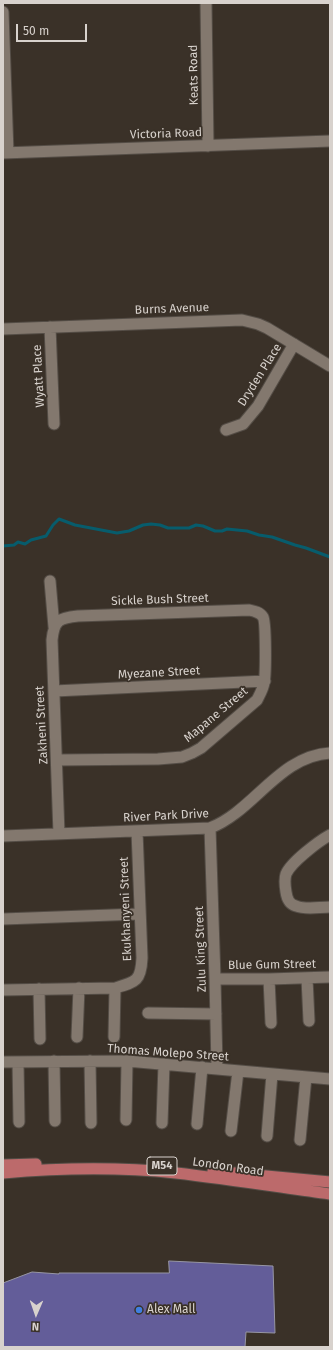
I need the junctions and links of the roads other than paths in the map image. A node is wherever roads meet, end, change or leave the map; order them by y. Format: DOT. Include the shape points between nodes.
graph roads {
  1 [pos="206,3"];
  2 [pos="3,12"];
  3 [pos="330,141"];
  4 [pos="208,146"];
  5 [pos="5,153"];
  6 [pos="50,327"];
  7 [pos="3,329"];
  8 [pos="294,344"];
  9 [pos="330,366"];
  10 [pos="54,424"];
  11 [pos="226,430"];
  12 [pos="50,581"];
  13 [pos="259,613"];
  14 [pos="58,623"];
  15 [pos="265,682"];
  16 [pos="54,691"];
  17 [pos="330,754"];
  18 [pos="57,760"];
  19 [pos="210,828"];
  20 [pos="137,831"];
  21 [pos="59,834"];
  22 [pos="330,835"];
  23 [pos="3,836"];
  24 [pos="330,907"];
  25 [pos="139,914"];
  26 [pos="3,919"];
  27 [pos="330,977"];
  28 [pos="307,978"];
  29 [pos="215,979"];
  30 [pos="269,979"];
  31 [pos="78,988"];
  32 [pos="115,988"];
  33 [pos="39,989"];
  34 [pos="3,990"];
  35 [pos="148,1013"];
  36 [pos="216,1014"];
  37 [pos="309,1022"];
  38 [pos="271,1023"];
  39 [pos="77,1037"];
  40 [pos="114,1037"];
  41 [pos="40,1039"];
  42 [pos="54,1061"];
  43 [pos="90,1061"];
  44 [pos="127,1061"];
  45 [pos="3,1062"];
  46 [pos="18,1062"];
  47 [pos="164,1064"];
  48 [pos="202,1067"];
  49 [pos="216,1068"];
  50 [pos="238,1072"];
  51 [pos="272,1074"];
  52 [pos="306,1077"];
  53 [pos="330,1079"];
  54 [pos="126,1120"];
  55 [pos="55,1121"];
  56 [pos="19,1122"];
  57 [pos="162,1122"];
  58 [pos="91,1123"];
  59 [pos="197,1124"];
  60 [pos="231,1131"];
  61 [pos="267,1136"];
  62 [pos="300,1140"];
  63 [pos="3,1165"];
  64 [pos="3,1173"];
  65 [pos="330,1182"];
  66 [pos="330,1194"];
  1 -- 4 [label="street, Keats Road"];
  2 -- 5 [label="street"];
  3 -- 4 [label="street, Victoria Road"];
  4 -- 5 [label="street, Victoria Road"];
  6 -- 7 [label="street, Burns Avenue"];
  6 -- 8 [label="street, Burns Avenue" via="242,320 267,328"];
  6 -- 10 [label="street, Wyatt Place"];
  8 -- 9 [label="street, Burns Avenue"];
  8 -- 11 [label="street, Dryden Place" via="258,406 243,424"];
  12 -- 14 [label="street, Zakheni Street"];
  13 -- 14 [label="street, Sickle Bush Street" via="241,610 78,616"];
  13 -- 15 [label="street, Mapane Street" via="263,617 265,627"];
  14 -- 16 [label="street, Zakheni Street" via="52,640"];
  15 -- 16 [label="street, Myezane Street"];
  15 -- 18 [label="street, Mapane Street" via="257,700 192,754 158,759"];
  16 -- 18 [label="street, Zakheni Street"];
  17 -- 19 [label="street, River Park Drive" via="309,757 299,762 230,818"];
  18 -- 21 [label="street, Zakheni Street"];
  19 -- 20 [label="street, River Park Drive"];
  19 -- 29 [label="street, Zulu King Street"];
  20 -- 21 [label="street, River Park Drive"];
  20 -- 25 [label="street, Ekukhanyeni Street"];
  21 -- 23 [label="street, River Park Drive"];
  22 -- 24 [label="street" via="291,867 285,882 287,898 292,904 307,908"];
  25 -- 26 [label="street"];
  25 -- 32 [label="street, Ekukhanyeni Street" via="140,974 132,984"];
  27 -- 28 [label="street, Blue Gum Street"];
  28 -- 30 [label="street, Blue Gum Street"];
  28 -- 37 [label="street"];
  29 -- 30 [label="street, Blue Gum Street"];
  29 -- 36 [label="street, Zulu King Street"];
  30 -- 38 [label="street"];
  31 -- 32 [label="street"];
  31 -- 33 [label="street"];
  31 -- 39 [label="street"];
  32 -- 40 [label="street"];
  33 -- 34 [label="street"];
  33 -- 41 [label="street"];
  35 -- 36 [label="street"];
  36 -- 49 [label="street, Zulu King Street"];
  42 -- 43 [label="street, Thomas Molepo Street"];
  42 -- 46 [label="street, Thomas Molepo Street"];
  42 -- 55 [label="street"];
  43 -- 44 [label="street, Thomas Molepo Street"];
  43 -- 58 [label="street"];
  44 -- 47 [label="street, Thomas Molepo Street"];
  44 -- 54 [label="street"];
  45 -- 46 [label="street, Thomas Molepo Street"];
  46 -- 56 [label="street"];
  47 -- 48 [label="street, Thomas Molepo Street"];
  47 -- 57 [label="street"];
  48 -- 49 [label="street, Thomas Molepo Street"];
  48 -- 59 [label="street"];
  49 -- 50 [label="street, Thomas Molepo Street"];
  50 -- 51 [label="street, Thomas Molepo Street"];
  50 -- 60 [label="street"];
  51 -- 52 [label="street, Thomas Molepo Street"];
  51 -- 61 [label="street"];
  52 -- 53 [label="street, Thomas Molepo Street"];
  52 -- 62 [label="street"];
  63 -- 65 [label="main road, London Road / M54" via="95,1163 157,1166"];
  64 -- 66 [label="main road, London Road / M54" via="113,1169 167,1173"];
}
